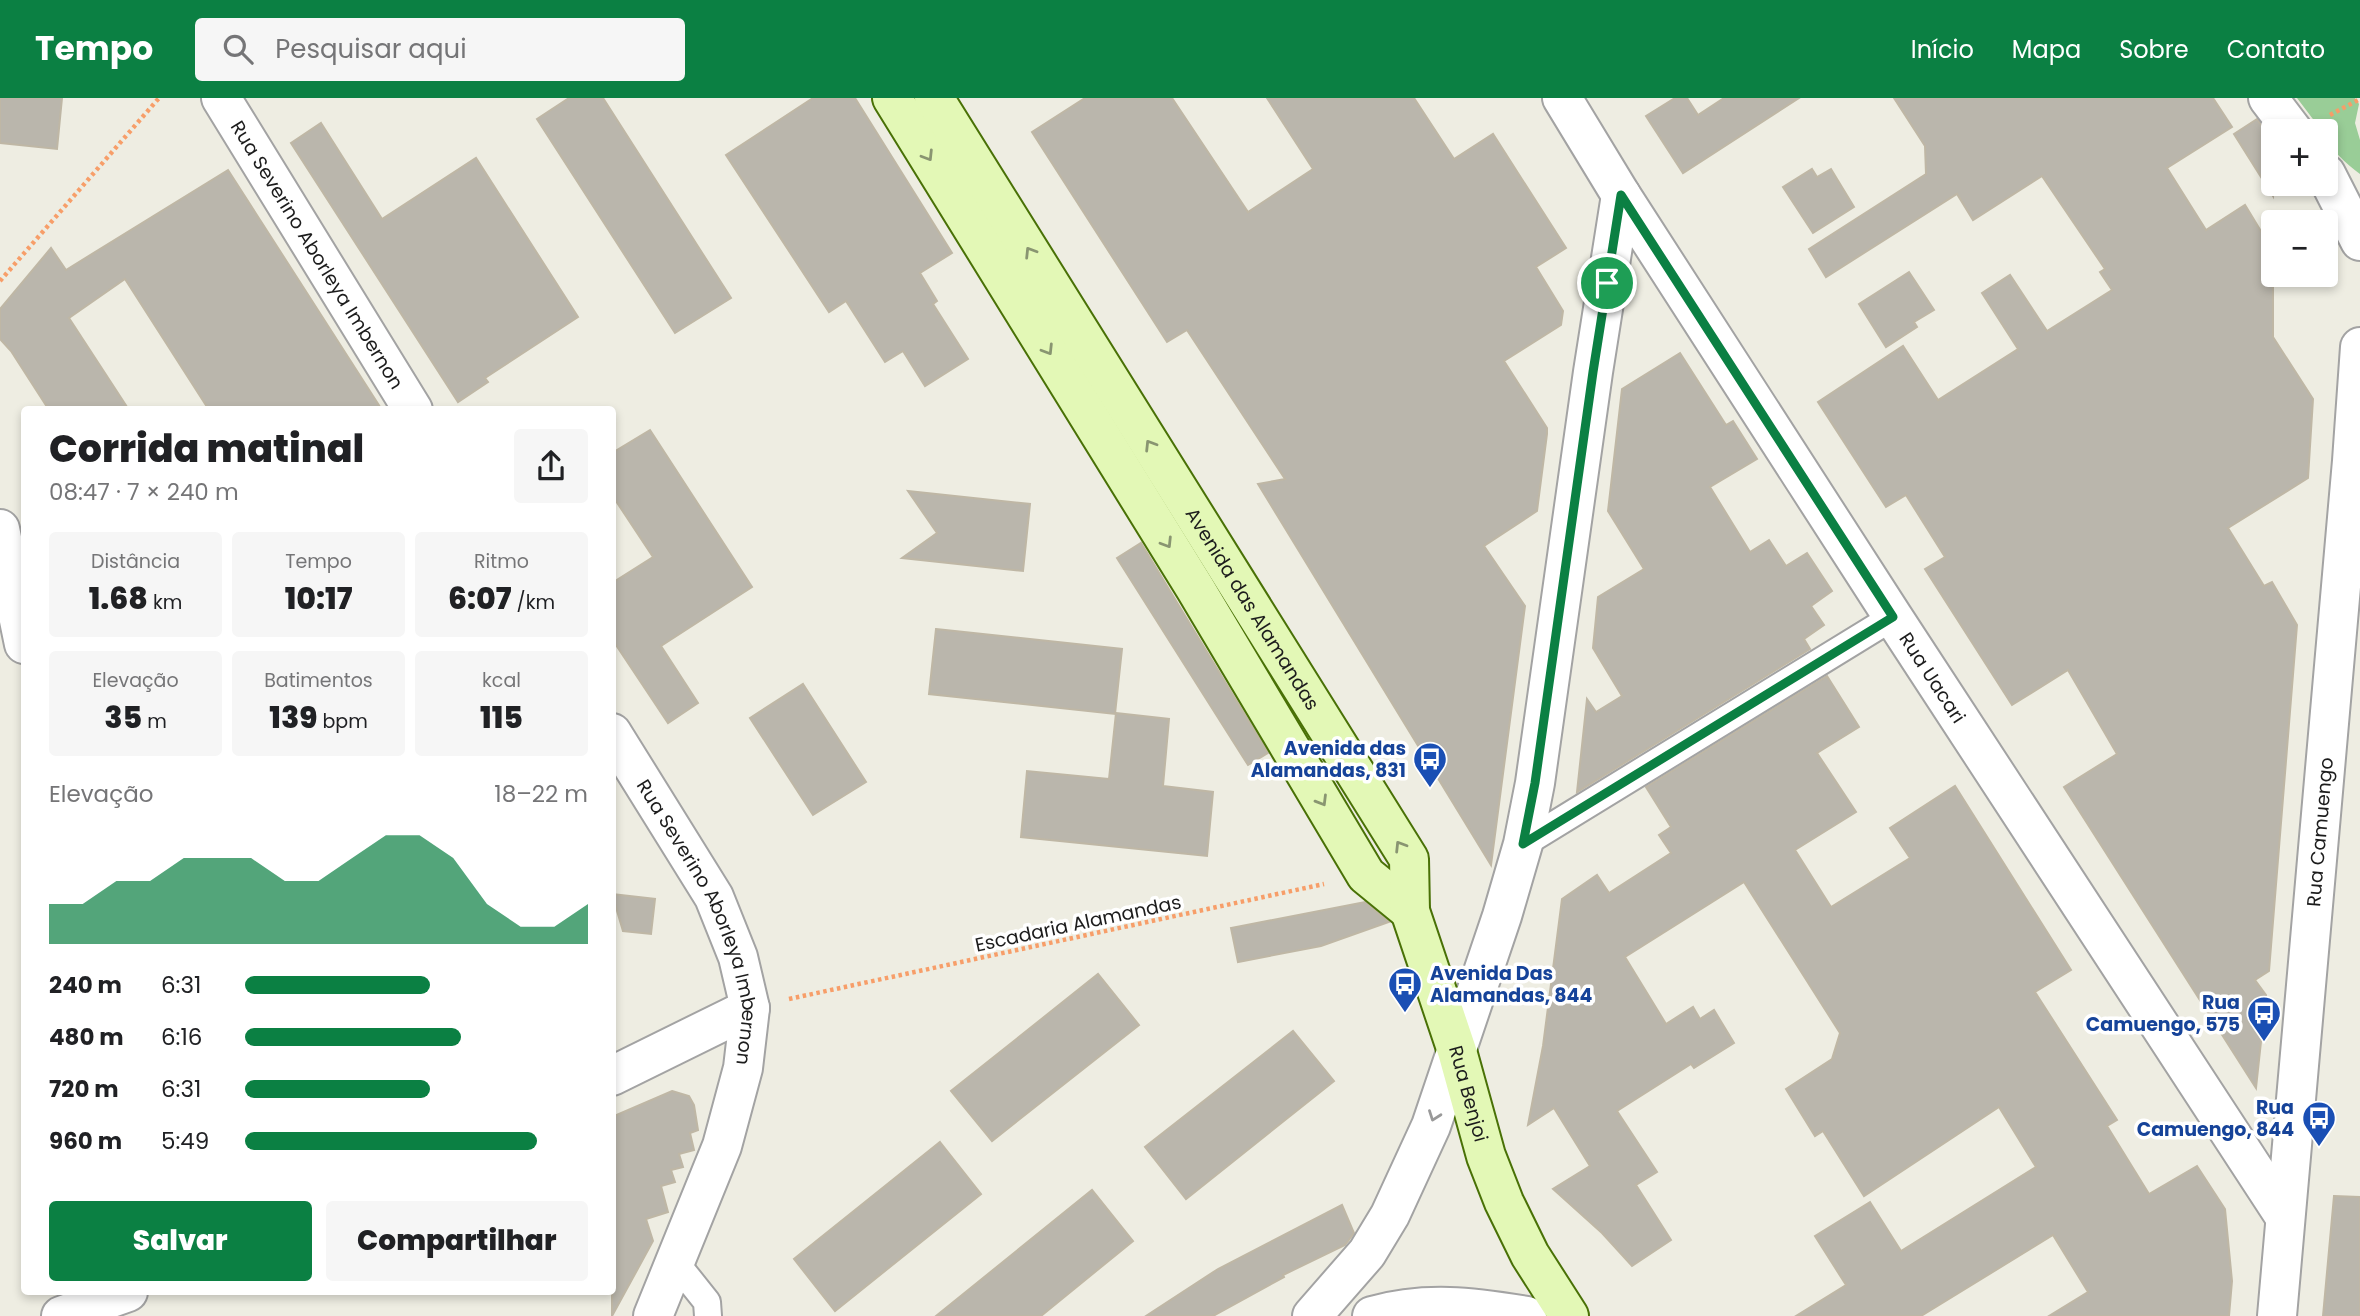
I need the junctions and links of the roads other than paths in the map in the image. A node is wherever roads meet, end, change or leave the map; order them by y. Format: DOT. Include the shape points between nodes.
graph roads {
  1 [pos="221,98"];
  2 [pos="892,98"];
  3 [pos="934,98"];
  4 [pos="1562,98"];
  5 [pos="2268,98"];
  6 [pos="2284,119"];
  7 [pos="1621,195"];
  8 [pos="2337,196"];
  9 [pos="2360,241"];
  10 [pos="2360,347"];
  11 [pos="411,406"];
  12 [pos="2356,459"];
  13 [pos="0,529"];
  14 [pos="1893,617"];
  15 [pos="21,630"];
  16 [pos="616,739"];
  17 [pos="1523,844"];
  18 [pos="1410,911"];
  19 [pos="750,1008"];
  20 [pos="1457,1051"];
  21 [pos="616,1074"];
  22 [pos="2285,1217"];
  23 [pos="675,1262"];
  24 [pos="121,1295"];
  25 [pos="130,1295"];
  26 [pos="61,1316"];
  27 [pos="132,1316"];
  28 [pos="653,1316"];
  29 [pos="708,1316"];
  30 [pos="1312,1316"];
  31 [pos="1372,1316"];
  32 [pos="1527,1316"];
  33 [pos="1569,1316"];
  34 [pos="2277,1316"];
  1 -- 11 [label="street, Rua Severino Aborleya Imbernon"];
  2 -- 18 [label="street, Avenida das Alamandas, one-way" via="1366,875"];
  18 -- 3 [label="street, Avenida das Alamandas, one-way" via="1409,859"];
  4 -- 7 [label="street, Rua Uacari"];
  5 -- 6 [label="street"];
  7 -- 14 [label="street, Rua Uacari"];
  7 -- 17 [label="street, Rua Benjoi"];
  8 -- 9 [label="street"];
  10 -- 12 [label="street, Rua Camuengo"];
  12 -- 22 [label="street, Rua Camuengo"];
  13 -- 15 [label="street"];
  14 -- 17 [label="lane"];
  14 -- 22 [label="street, Rua Uacari"];
  16 -- 19 [label="street, Rua Severino Aborleya Imbernon" via="714,897 738,957"];
  17 -- 20 [label="street, Rua Benjoi"];
  18 -- 20 [label="street"];
  19 -- 21 [label="street"];
  19 -- 23 [label="street, Rua Severino Aborleya Imbernon" via="743,1068 722,1146"];
  20 -- 30 [label="street, one-way" via="1431,1126 1390,1215 1367,1253"];
  20 -- 33 [label="street, Rua Benjoi" via="1486,1156 1504,1202 1530,1255"];
  22 -- 34 [label="street, Rua Camuengo"];
  23 -- 28 [label="street, Rua Severino Aborleya Imbernon"];
  23 -- 29 [label="lane" via="707,1302"];
  24 -- 26 [label="street"];
  25 -- 27 [label="street"];
  31 -- 32 [label="street" via="1432,1305"];
}
